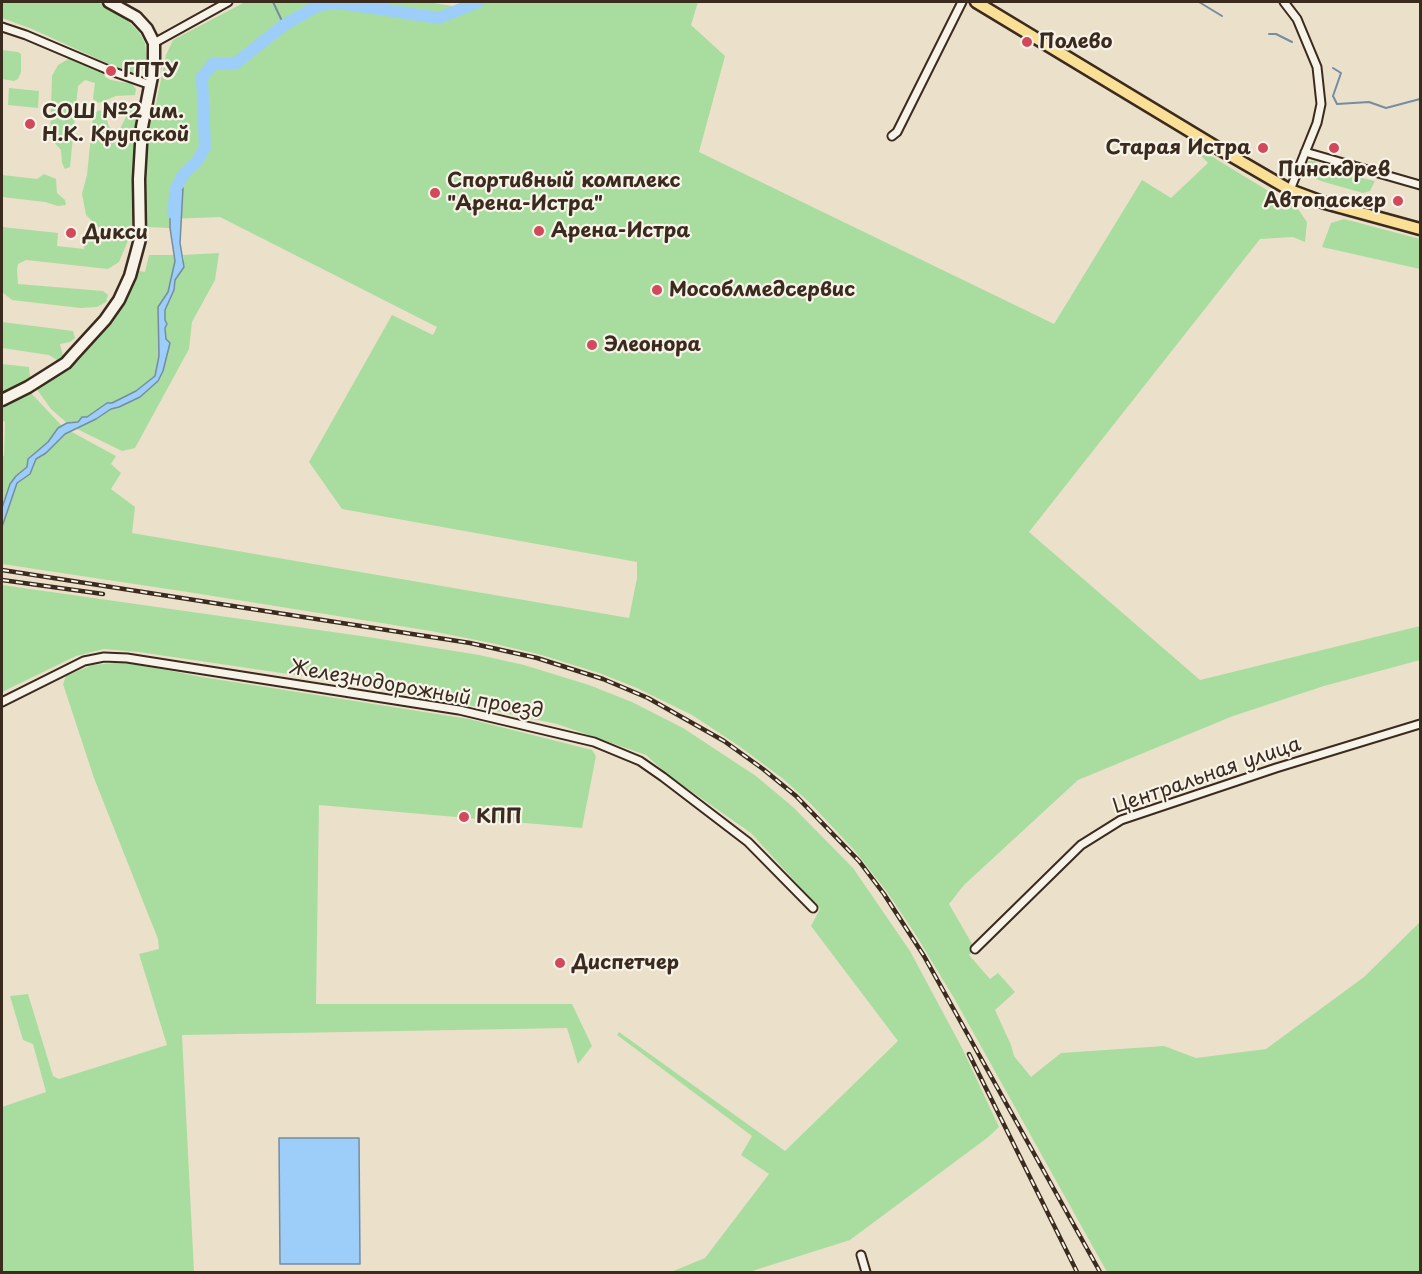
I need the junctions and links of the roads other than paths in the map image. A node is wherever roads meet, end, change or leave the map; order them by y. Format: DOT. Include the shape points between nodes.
graph roads {
  1 [pos="109,2"];
  2 [pos="228,2"];
  3 [pos="962,2"];
  4 [pos="976,2"];
  5 [pos="1284,2"];
  6 [pos="2,27"];
  7 [pos="154,43"];
  8 [pos="151,84"];
  9 [pos="892,136"];
  10 [pos="1305,152"];
  11 [pos="1420,185"];
  12 [pos="1290,190"];
  13 [pos="1420,229"];
  14 [pos="2,400"];
  15 [pos="2,702"];
  16 [pos="1420,724"];
  17 [pos="813,908"];
  18 [pos="975,949"];
  19 [pos="861,1255"];
  20 [pos="866,1272"];
  1 -- 7 [label="street" via="136,17"];
  2 -- 7 [label="street"];
  3 -- 9 [label="street"];
  4 -- 12 [label="main road"];
  5 -- 10 [label="street" via="1297,19 1317,67 1321,104"];
  6 -- 8 [label="street"];
  7 -- 8 [label="street"];
  8 -- 14 [label="street" via="142,127 138,179 140,238 120,300 66,363"];
  10 -- 11 [label="street"];
  10 -- 12 [label="street"];
  12 -- 13 [label="main road"];
  15 -- 17 [label="street, Железнодорожный проезд" via="84,661 127,658 459,710 594,742 640,761 663,777 748,842"];
  16 -- 18 [label="street, Центральная улица" via="1121,819 1081,845"];
  19 -- 20 [label="street"];
}
